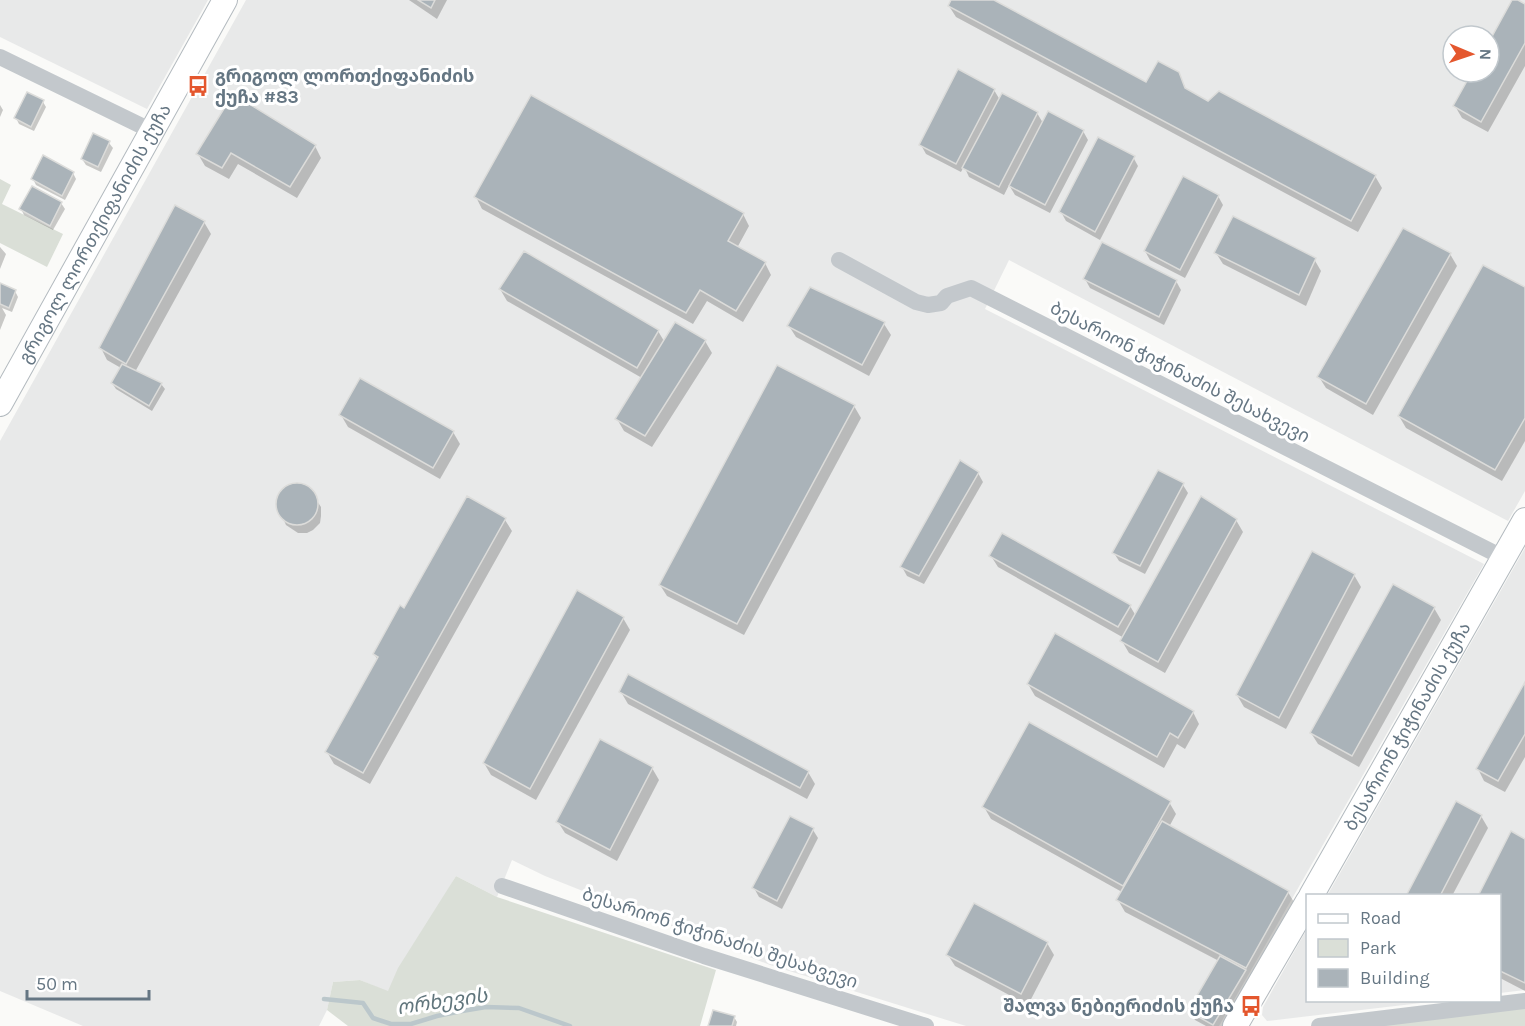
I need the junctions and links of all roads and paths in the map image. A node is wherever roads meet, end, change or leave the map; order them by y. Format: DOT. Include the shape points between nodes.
graph roads {
  1 [pos="225,0"];
  2 [pos="0,57"];
  3 [pos="152,130"];
  4 [pos="839,260"];
  5 [pos="0,405"];
  6 [pos="1525,520"];
  7 [pos="1504,558"];
  8 [pos="502,886"];
  9 [pos="1312,894"];
  10 [pos="1306,904"];
  11 [pos="1525,1001"];
  12 [pos="926,1026"];
  13 [pos="1235,1026"];
  14 [pos="1319,1026"];
  1 -- 3 [label="street, გრიგოლ ლორთქიფანიძის ქუჩა"];
  2 -- 3 [label="street"];
  3 -- 5 [label="street, გრიგოლ ლორთქიფანიძის ქუჩა"];
  4 -- 7 [label="street, ბესარიონ ჭიჭინაძის შესახვევი" via="928,305 971,288"];
  6 -- 7 [label="street, ბესარიონ ჭიჭინაძის ქუჩა"];
  7 -- 9 [label="street, ბესარიონ ჭიჭინაძის ქუჩა"];
  8 -- 12 [label="street, ბესარიონ ჭიჭინაძის შესახვევი" via="704,956"];
  10 -- 13 [label="street"];
  11 -- 14 [label="street"];
}
